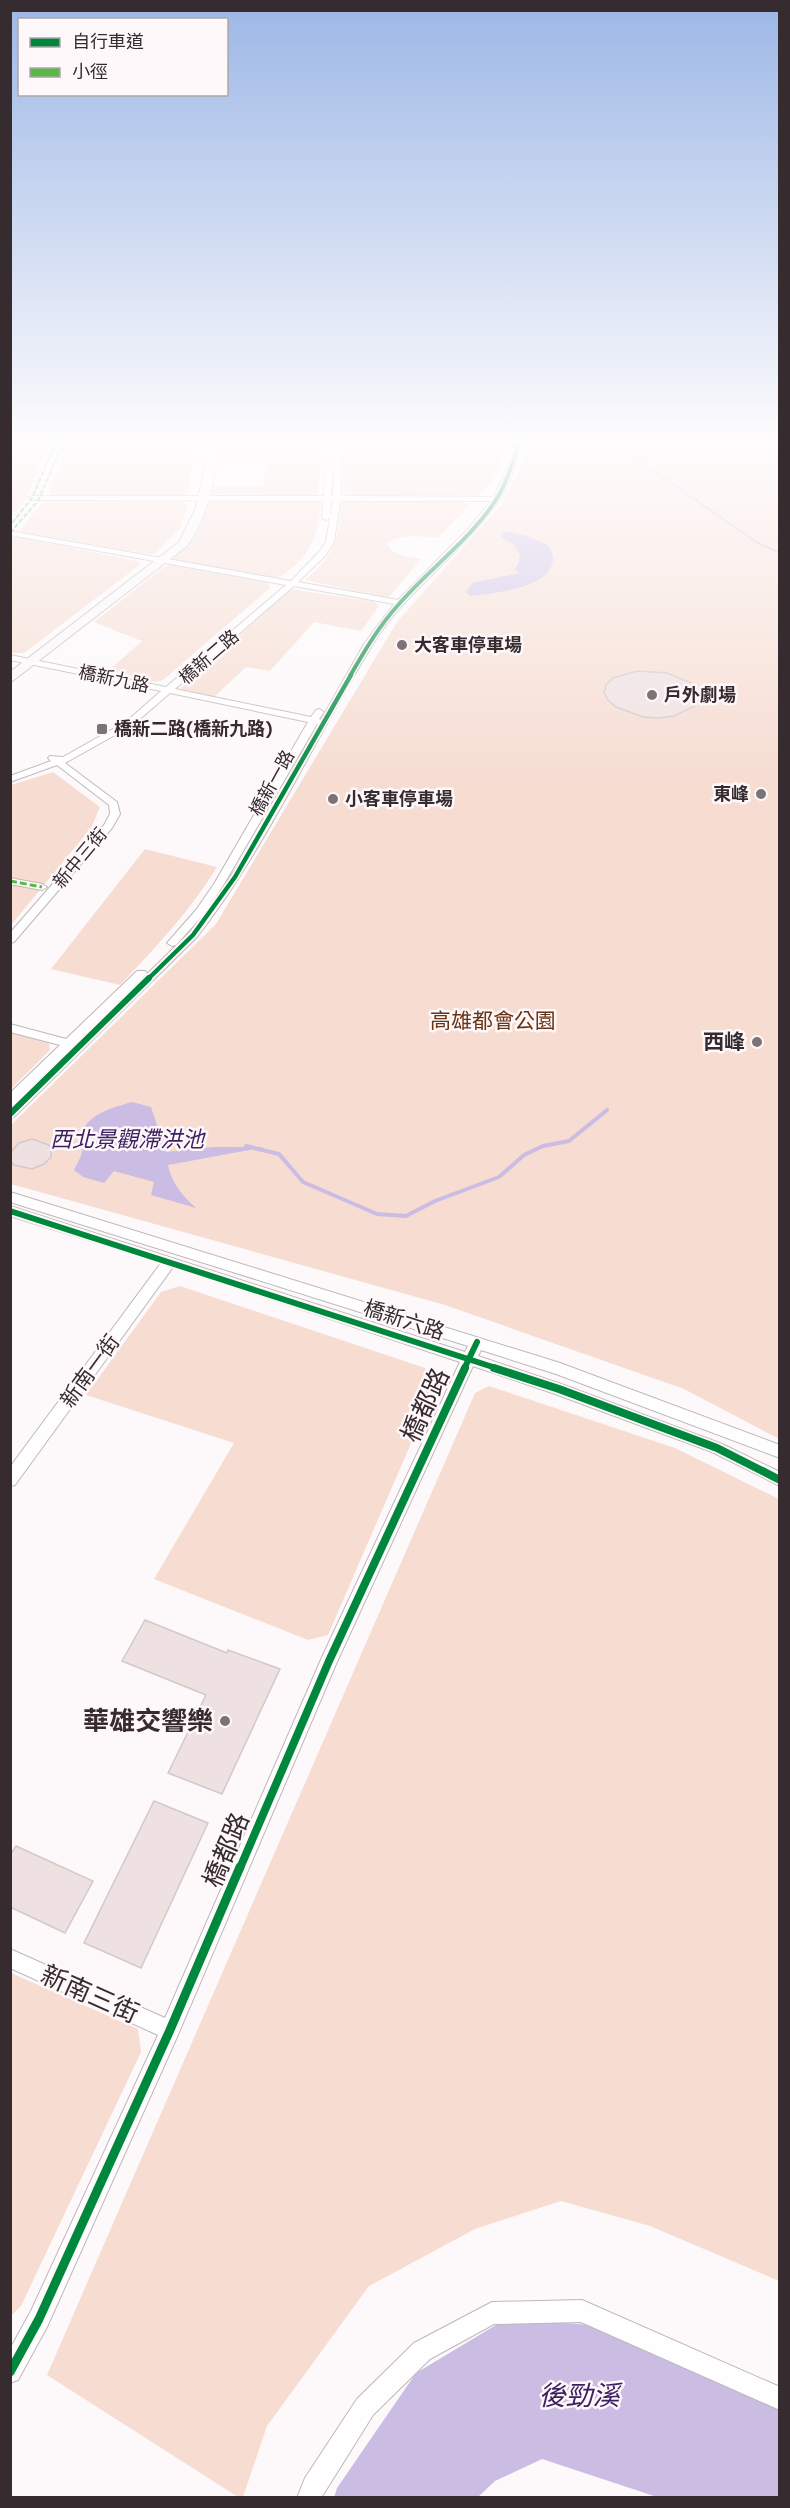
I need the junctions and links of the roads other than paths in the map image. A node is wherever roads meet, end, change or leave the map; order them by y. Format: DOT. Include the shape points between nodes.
graph roads {
  1 [pos="138,556"];
  2 [pos="165,556"];
  3 [pos="312,556"];
  4 [pos="321,556"];
  5 [pos="441,556"];
  6 [pos="160,560"];
  7 [pos="288,583"];
  8 [pos="397,602"];
  9 [pos="20,664"];
  10 [pos="10,679"];
  11 [pos="163,692"];
  12 [pos="316,724"];
  13 [pos="55,760"];
  14 [pos="10,773"];
  15 [pos="10,779"];
  16 [pos="10,880"];
  17 [pos="42,887"];
  18 [pos="10,940"];
  19 [pos="10,1028"];
  20 [pos="74,1045"];
  21 [pos="10,1101"];
  22 [pos="10,1114"];
  23 [pos="10,1197"];
  24 [pos="10,1211"];
  25 [pos="171,1261"];
  26 [pos="477,1342"];
  27 [pos="467,1359"];
  28 [pos="780,1452"];
  29 [pos="780,1479"];
  30 [pos="10,1480"];
  31 [pos="10,1958"];
  32 [pos="170,2030"];
  33 [pos="10,2372"];
  34 [pos="780,2399"];
  35 [pos="309,2498"];
  1 -- 6 [label="street"];
  2 -- 6 [label="street"];
  3 -- 7 [label="street, 橋新二路"];
  4 -- 7 [label="street, 橋新二路"];
  5 -- 8 [label="street, 橋新一路"];
  6 -- 7 [label="street"];
  6 -- 9 [label="street"];
  7 -- 8 [label="street"];
  7 -- 11 [label="street, 橋新二路"];
  8 -- 12 [label="street, 橋新一路"];
  9 -- 10 [label="street"];
  9 -- 11 [label="street, 橋新九路"];
  11 -- 12 [label="street, 橋新九路"];
  11 -- 13 [label="street, 橋新二路" via="112,735"];
  12 -- 20 [label="street, 橋新一路" via="262,832 211,914"];
  13 -- 14 [label="street, 橋新二路"];
  13 -- 15 [label="street, 橋新二路"];
  13 -- 18 [label="street, 新中三街" via="114,804 115,814"];
  16 -- 17 [label="street"];
  19 -- 20 [label="street"];
  20 -- 21 [label="street, 橋新一路"];
  20 -- 22 [label="street, 橋新一路"];
  23 -- 26 [label="street, 橋新六路"];
  24 -- 25 [label="street, 橋新六路"];
  25 -- 27 [label="street, 橋新六路"];
  25 -- 30 [label="street, 新南一街"];
  26 -- 27 [label="street, 橋都路"];
  26 -- 28 [label="street, 橋新六路" via="571,1372"];
  27 -- 29 [label="street, 橋新六路" via="664,1427"];
  27 -- 32 [label="street, 橋都路" via="329,1661"];
  31 -- 32 [label="street, 新南三街"];
  32 -- 33 [label="street, 橋都路" via="39,2319"];
  34 -- 35 [label="street" via="582,2311 492,2313 422,2351 365,2407"];
}
